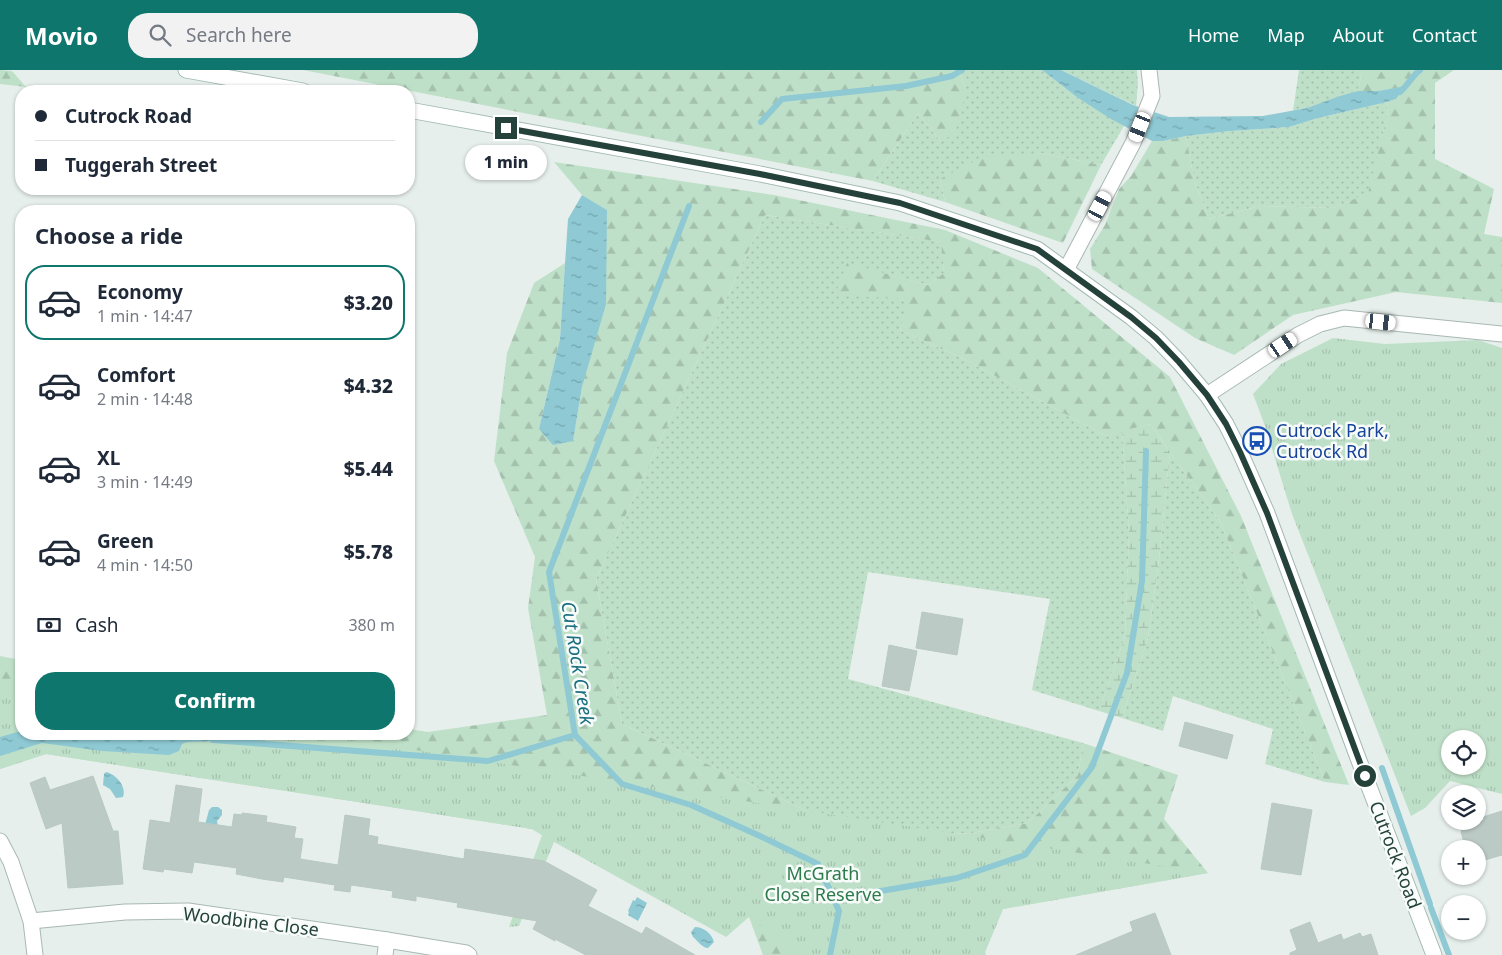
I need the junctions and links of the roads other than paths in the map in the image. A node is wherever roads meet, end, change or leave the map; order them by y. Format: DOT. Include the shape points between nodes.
graph roads {
  1 [pos="186,70"];
  2 [pos="1149,70"];
  3 [pos="270,85"];
  4 [pos="415,111"];
  5 [pos="1066,270"];
  6 [pos="1502,334"];
  7 [pos="1207,395"];
  8 [pos="0,841"];
  9 [pos="31,921"];
  10 [pos="386,948"];
  11 [pos="35,955"];
  12 [pos="469,955"];
  13 [pos="1434,955"];
  1 -- 3 [label="street"];
  2 -- 5 [label="street" via="1152,96 1133,143"];
  4 -- 5 [label="street, Cutrock Road" via="900,203 1037,249"];
  5 -- 7 [label="street, Cutrock Road" via="1156,338"];
  6 -- 7 [label="street" via="1344,318 1298,334"];
  7 -- 13 [label="street, Cutrock Road" via="1226,424 1267,513"];
  8 -- 9 [label="street" via="11,862"];
  9 -- 10 [label="street, Woodbine Close" via="125,912 188,912"];
  9 -- 11 [label="street"];
  10 -- 12 [label="street, Woodbine Close"];
}
